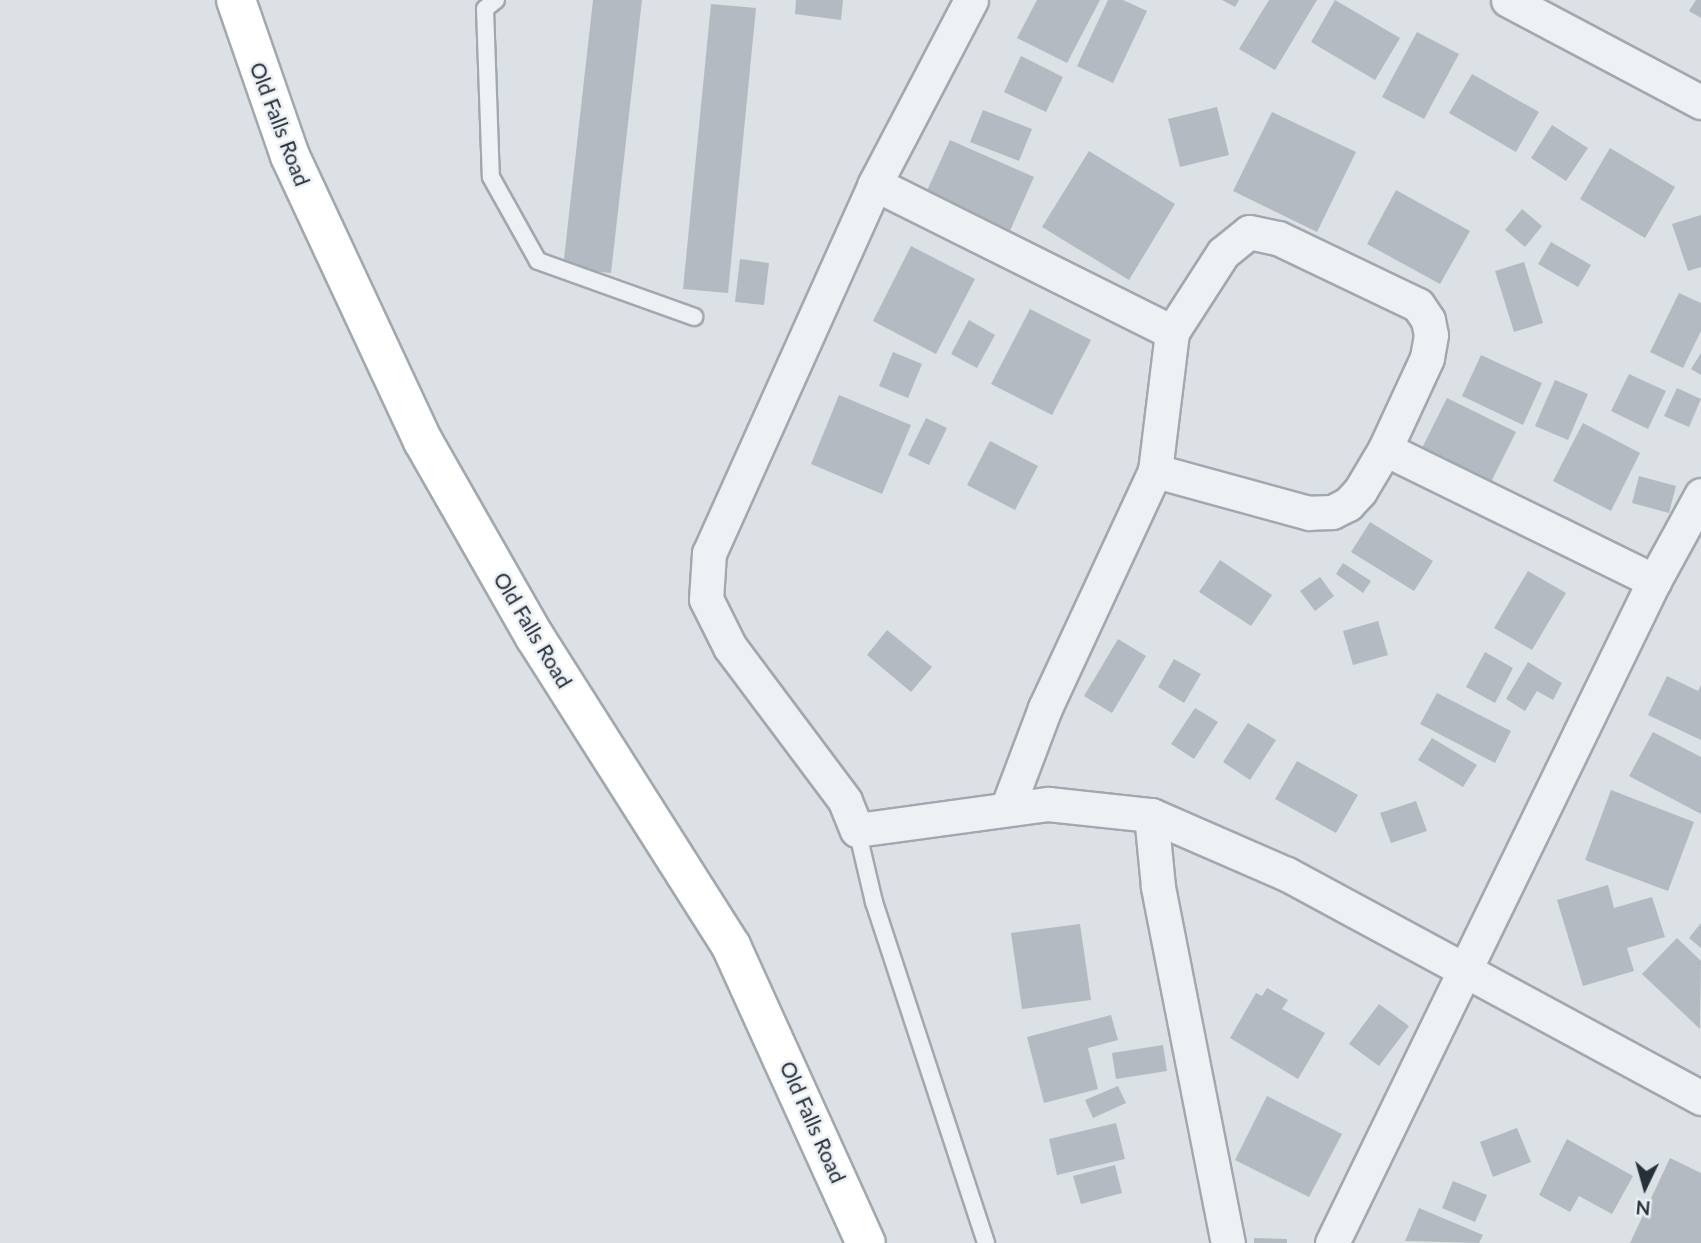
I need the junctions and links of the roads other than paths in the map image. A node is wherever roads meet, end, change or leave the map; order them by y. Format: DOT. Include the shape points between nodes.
graph roads {
  1 [pos="236,0"];
  2 [pos="496,0"];
  3 [pos="971,0"];
  4 [pos="1508,0"];
  5 [pos="1701,102"];
  6 [pos="875,184"];
  7 [pos="694,317"];
  8 [pos="1172,332"];
  9 [pos="1385,449"];
  10 [pos="1156,471"];
  11 [pos="1701,495"];
  12 [pos="1654,581"];
  13 [pos="1008,806"];
  14 [pos="1151,815"];
  15 [pos="857,830"];
  16 [pos="1463,972"];
  17 [pos="1701,1098"];
  18 [pos="866,1243"];
  19 [pos="985,1243"];
  20 [pos="1228,1243"];
  21 [pos="1332,1243"];
  1 -- 18 [label="street, Old Falls Road" via="290,156 423,441 535,637 731,946"];
  2 -- 7 [label="lane" via="485,9 491,177 538,261"];
  3 -- 6 [label="street"];
  4 -- 5 [label="street"];
  6 -- 8 [label="street"];
  6 -- 15 [label="street" via="709,553 705,580 714,623 845,801"];
  8 -- 9 [label="street" via="1223,253 1249,232 1278,239 1418,305 1431,335 1427,358"];
  8 -- 10 [label="street"];
  9 -- 10 [label="street" via="1360,491 1349,504 1332,512 1309,513"];
  9 -- 12 [label="street"];
  10 -- 13 [label="street" via="1045,708"];
  11 -- 12 [label="street"];
  12 -- 16 [label="street"];
  13 -- 14 [label="street" via="1088,806"];
  13 -- 15 [label="street"];
  14 -- 16 [label="street" via="1287,874"];
  14 -- 20 [label="street" via="1158,887"];
  15 -- 19 [label="lane" via="874,902"];
  16 -- 17 [label="street"];
  16 -- 21 [label="street"];
}
